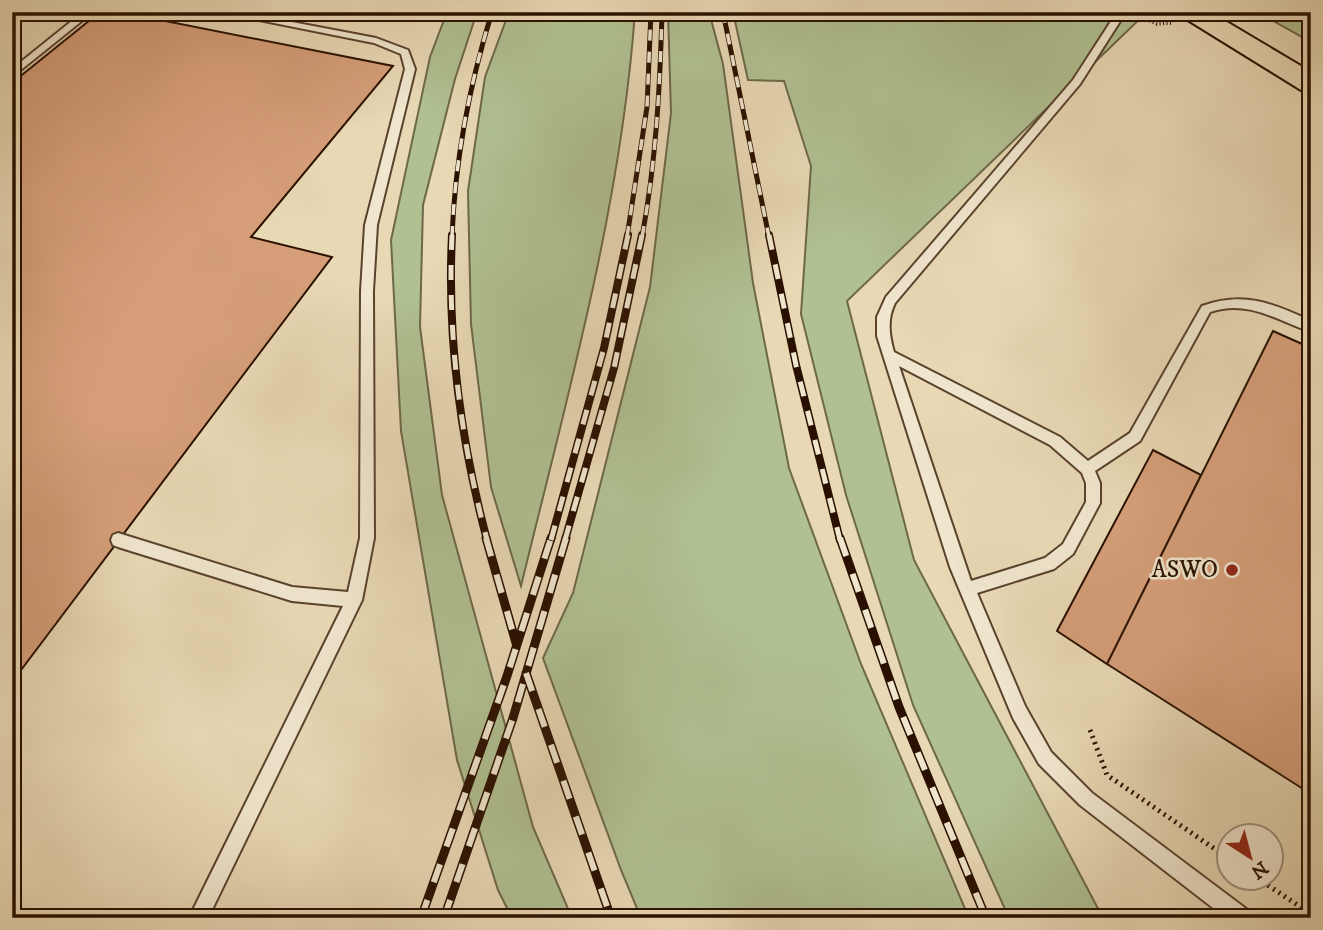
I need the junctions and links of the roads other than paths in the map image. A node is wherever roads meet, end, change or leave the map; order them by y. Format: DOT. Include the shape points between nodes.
graph roads {
  1 [pos="89,12"];
  2 [pos="223,12"];
  3 [pos="1122,12"];
  4 [pos="1188,13"];
  5 [pos="1230,23"];
  6 [pos="1311,58"];
  7 [pos="12,74"];
  8 [pos="1311,84"];
  9 [pos="1311,327"];
  10 [pos="889,355"];
  11 [pos="1087,469"];
  12 [pos="118,540"];
  13 [pos="968,589"];
  14 [pos="354,600"];
  15 [pos="198,918"];
  16 [pos="1242,918"];
  1 -- 7 [label="lane"];
  2 -- 14 [label="lane" via="376,41 405,52 410,69 371,225 367,538"];
  3 -- 10 [label="lane" via="1077,82 885,307 881,321"];
  4 -- 5 [label="main road"];
  5 -- 6 [label="main road"];
  5 -- 8 [label="main road"];
  9 -- 11 [label="lane" via="1241,301 1220,302 1206,309 1135,438"];
  10 -- 11 [label="lane" via="1055,441"];
  10 -- 13 [label="lane"];
  11 -- 13 [label="lane" via="1093,503 1068,548 1049,564"];
  12 -- 14 [label="lane" via="292,594"];
  13 -- 16 [label="lane" via="1019,712 1045,758 1086,799"];
  14 -- 15 [label="lane"];
}
